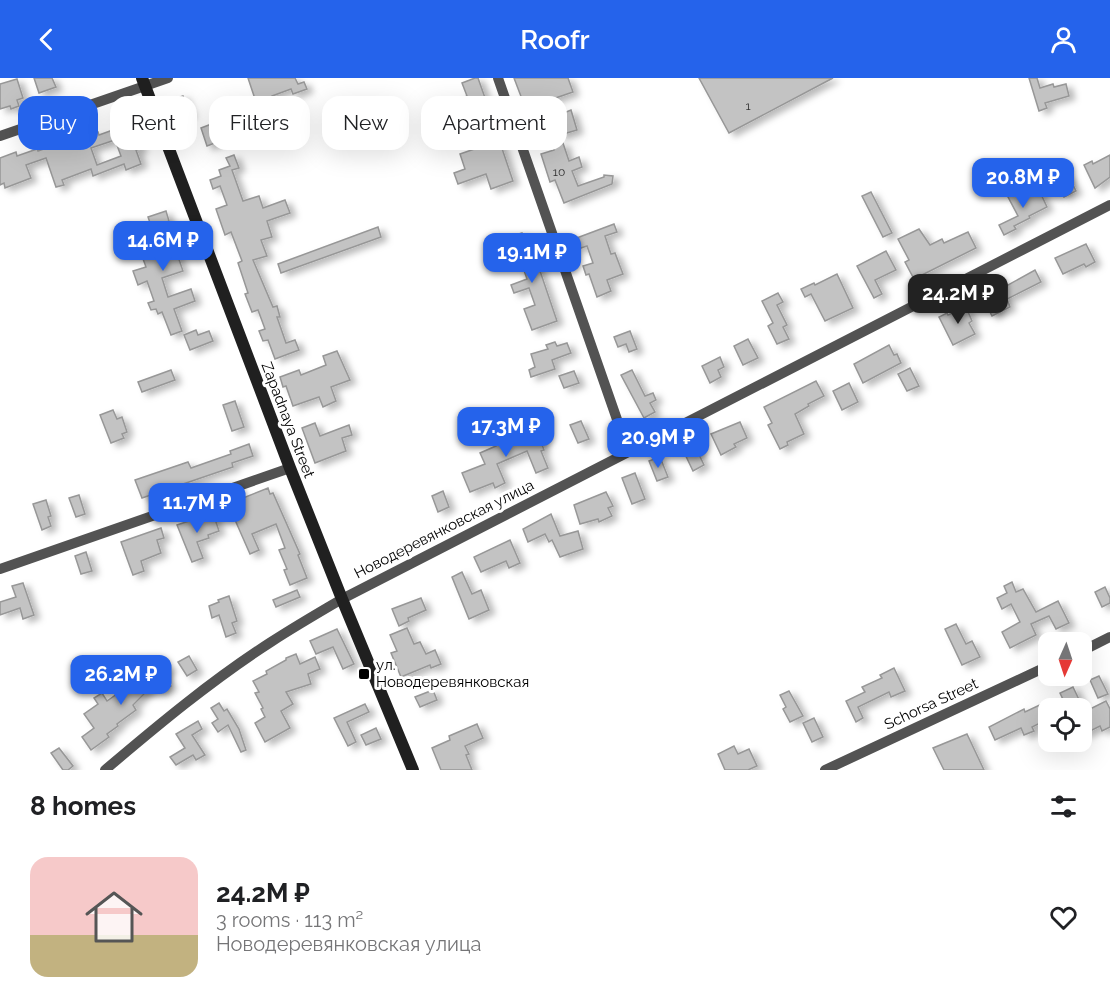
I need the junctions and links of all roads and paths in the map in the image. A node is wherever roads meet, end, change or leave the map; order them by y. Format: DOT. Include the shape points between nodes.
graph roads {
  1 [pos="168,78"];
  2 [pos="498,78"];
  3 [pos="144,82"];
  4 [pos="0,136"];
  5 [pos="1110,205"];
  6 [pos="628,451"];
  7 [pos="290,468"];
  8 [pos="0,569"];
  9 [pos="342,599"];
  10 [pos="1110,637"];
  11 [pos="1092,646"];
  12 [pos="1038,671"];
  13 [pos="105,770"];
  14 [pos="413,770"];
  15 [pos="825,770"];
  1 -- 3 [label="street"];
  2 -- 6 [label="street"];
  3 -- 4 [label="street"];
  3 -- 7 [label="main road, Zapadnaya Street"];
  5 -- 6 [label="street, Новодеревянковская улица"];
  6 -- 9 [label="street, Новодеревянковская улица"];
  7 -- 8 [label="street"];
  7 -- 9 [label="main road, Zapadnaya Street"];
  9 -- 13 [label="street, Новодеревянковская улица" via="231,670"];
  9 -- 14 [label="main road, Zapadnaya Street"];
  10 -- 11 [label="street"];
  12 -- 15 [label="street, Schorsa Street"];
}
